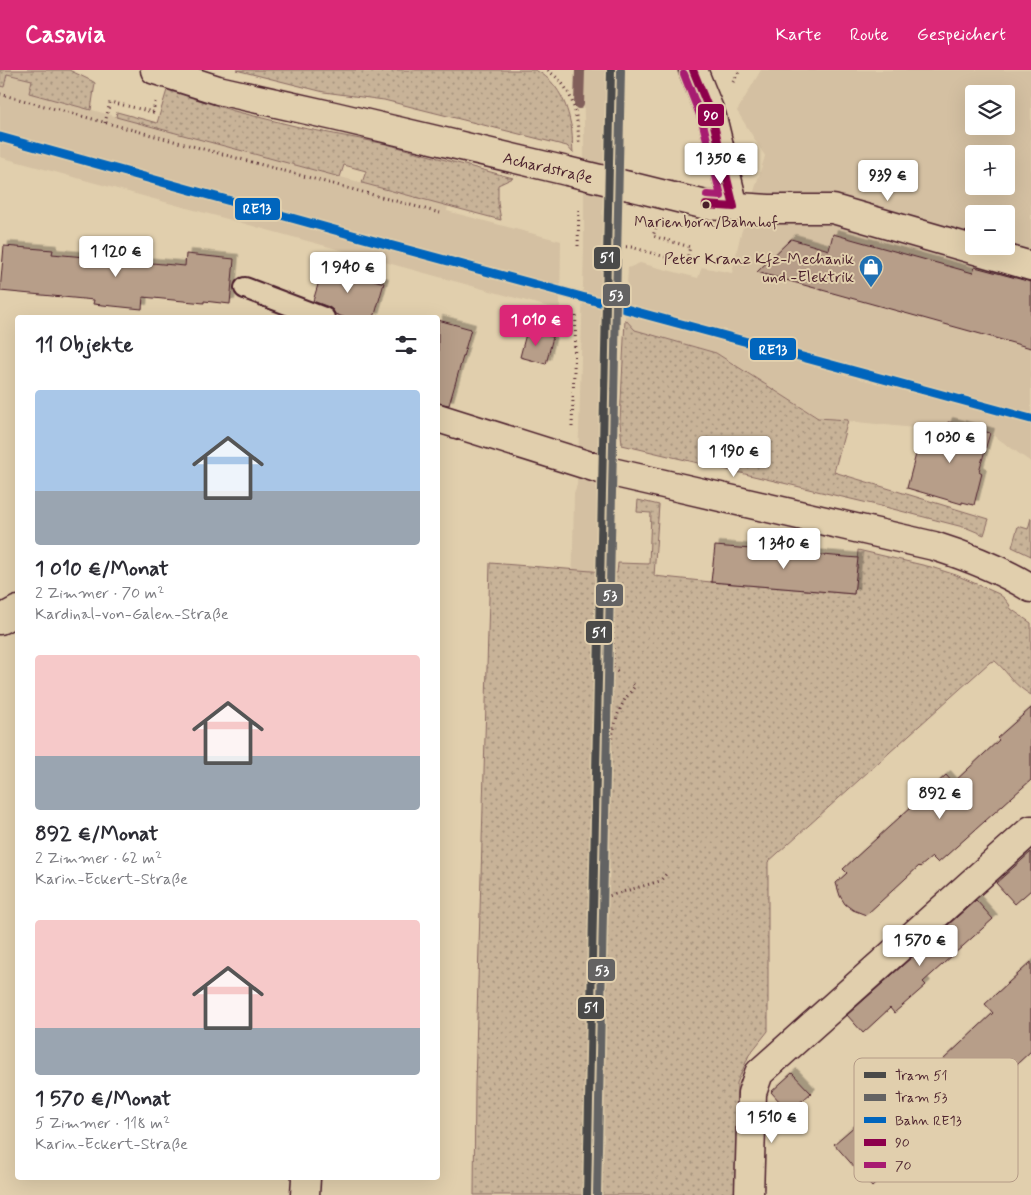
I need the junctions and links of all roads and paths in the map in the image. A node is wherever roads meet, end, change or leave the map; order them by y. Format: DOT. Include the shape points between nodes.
graph roads {
  1 [pos="694,70"];
  2 [pos="159,71"];
  3 [pos="0,94"];
  4 [pos="105,123"];
  5 [pos="623,198"];
  6 [pos="734,208"];
  7 [pos="440,212"];
  8 [pos="657,221"];
  9 [pos="578,225"];
  10 [pos="578,246"];
  11 [pos="616,246"];
  12 [pos="616,256"];
  13 [pos="1031,266"];
  14 [pos="245,288"];
  15 [pos="316,315"];
  16 [pos="576,315"];
  17 [pos="615,325"];
  18 [pos="574,397"];
  19 [pos="440,419"];
  20 [pos="615,460"];
  21 [pos="1023,583"];
  22 [pos="15,612"];
  23 [pos="0,620"];
  24 [pos="619,673"];
  25 [pos="633,684"];
  26 [pos="1031,830"];
  27 [pos="667,873"];
  28 [pos="306,1180"];
  29 [pos="305,1195"];
  30 [pos="749,1195"];
  1 -- 6 [label="street" via="712,117"];
  2 -- 4 [label="path" via="153,112 110,102"];
  2 -- 5 [label="street, Achardstraße, bridge" via="218,90 567,171"];
  3 -- 4 [label="path"];
  4 -- 7 [label="path"];
  5 -- 6 [label="street, Achardstraße"];
  5 -- 11 [label="path"];
  6 -- 13 [label="street, Achardstraße" via="833,209"];
  8 -- 11 [label="path" via="653,236 690,246 686,263 631,247"];
  9 -- 10 [label="path"];
  11 -- 12 [label="path"];
  14 -- 15 [label="lane"];
  16 -- 18 [label="path"];
  17 -- 20 [label="path"];
  19 -- 20 [label="street" via="585,465"];
  20 -- 21 [label="street" via="934,546 987,564"];
  20 -- 24 [label="path" via="613,668"];
  22 -- 23 [label="street"];
  25 -- 27 [label="path" via="635,686 618,716 608,754 605,897 660,881"];
  26 -- 30 [label="street" via="759,1073 752,1093"];
  28 -- 29 [label="street"];
}
